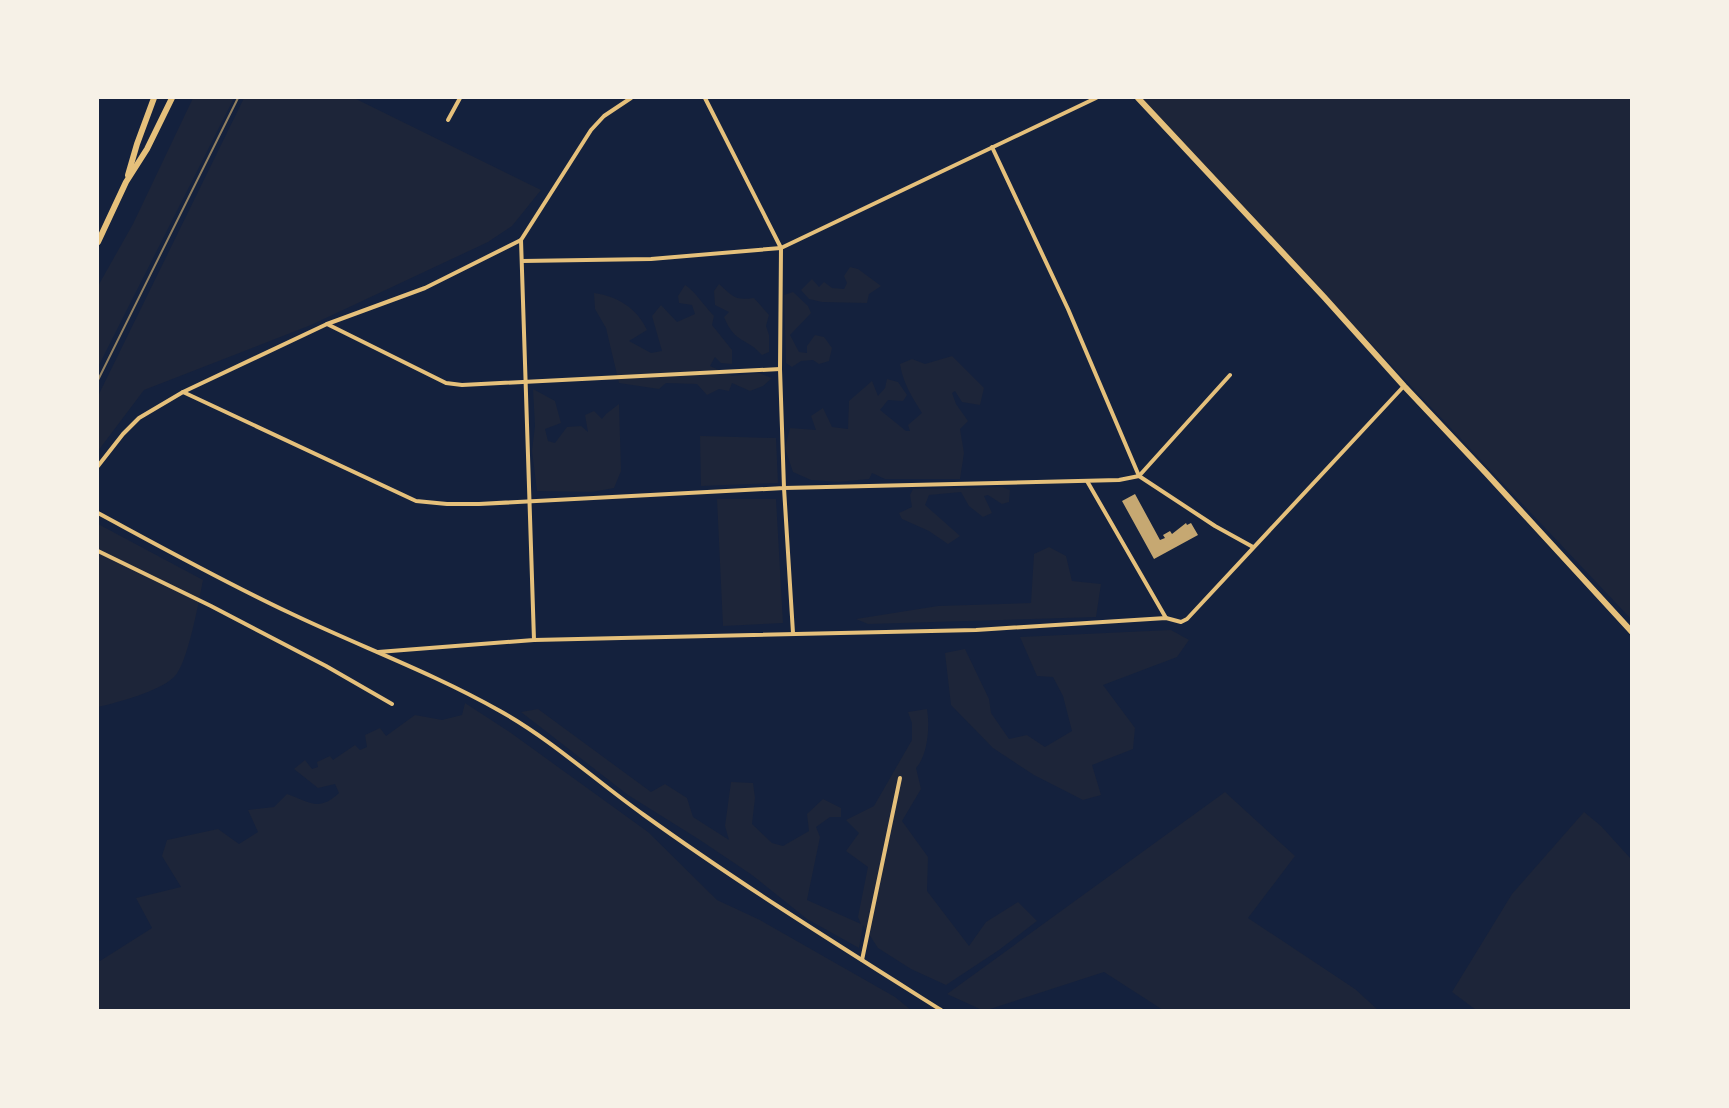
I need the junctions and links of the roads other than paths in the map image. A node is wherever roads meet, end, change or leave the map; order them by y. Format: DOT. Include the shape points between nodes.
graph roads {
  1 [pos="154,98"];
  2 [pos="172,98"];
  3 [pos="460,98"];
  4 [pos="631,98"];
  5 [pos="705,98"];
  6 [pos="1096,98"];
  7 [pos="1138,98"];
  8 [pos="448,120"];
  9 [pos="992,147"];
  10 [pos="126,182"];
  11 [pos="521,240"];
  12 [pos="98,242"];
  13 [pos="781,248"];
  14 [pos="522,261"];
  15 [pos="327,324"];
  16 [pos="780,369"];
  17 [pos="1230,375"];
  18 [pos="526,381"];
  19 [pos="1404,386"];
  20 [pos="183,392"];
  21 [pos="98,466"];
  22 [pos="1139,476"];
  23 [pos="1087,481"];
  24 [pos="784,488"];
  25 [pos="530,502"];
  26 [pos="98,513"];
  27 [pos="1253,547"];
  28 [pos="98,551"];
  29 [pos="1166,618"];
  30 [pos="1632,632"];
  31 [pos="793,633"];
  32 [pos="534,640"];
  33 [pos="375,653"];
  34 [pos="392,704"];
  35 [pos="900,778"];
  36 [pos="862,960"];
  37 [pos="940,1011"];
  1 -- 10 [label="highway"];
  2 -- 10 [label="highway"];
  3 -- 8 [label="street"];
  4 -- 11 [label="street" via="591,129"];
  5 -- 13 [label="street"];
  6 -- 9 [label="street"];
  7 -- 19 [label="highway"];
  9 -- 13 [label="street"];
  9 -- 22 [label="street" via="1068,309"];
  10 -- 12 [label="highway"];
  11 -- 14 [label="street"];
  11 -- 15 [label="street" via="425,288"];
  13 -- 14 [label="street" via="651,259"];
  13 -- 16 [label="street"];
  14 -- 18 [label="street"];
  15 -- 18 [label="street" via="446,383"];
  15 -- 20 [label="street"];
  16 -- 18 [label="street"];
  16 -- 24 [label="street"];
  17 -- 22 [label="street"];
  18 -- 25 [label="street"];
  19 -- 27 [label="street"];
  19 -- 30 [label="highway"];
  20 -- 21 [label="street" via="139,418"];
  20 -- 25 [label="street" via="416,501"];
  22 -- 23 [label="street"];
  22 -- 27 [label="street"];
  23 -- 24 [label="street"];
  23 -- 29 [label="street"];
  24 -- 25 [label="street"];
  24 -- 31 [label="street"];
  25 -- 32 [label="street"];
  26 -- 33 [label="street" via="288,613"];
  27 -- 29 [label="street" via="1187,619 1181,622"];
  28 -- 34 [label="street" via="326,666"];
  29 -- 31 [label="street" via="976,630"];
  31 -- 32 [label="street"];
  32 -- 33 [label="street"];
  33 -- 36 [label="street" via="502,712 653,821"];
  35 -- 36 [label="street"];
  36 -- 37 [label="street"];
}
